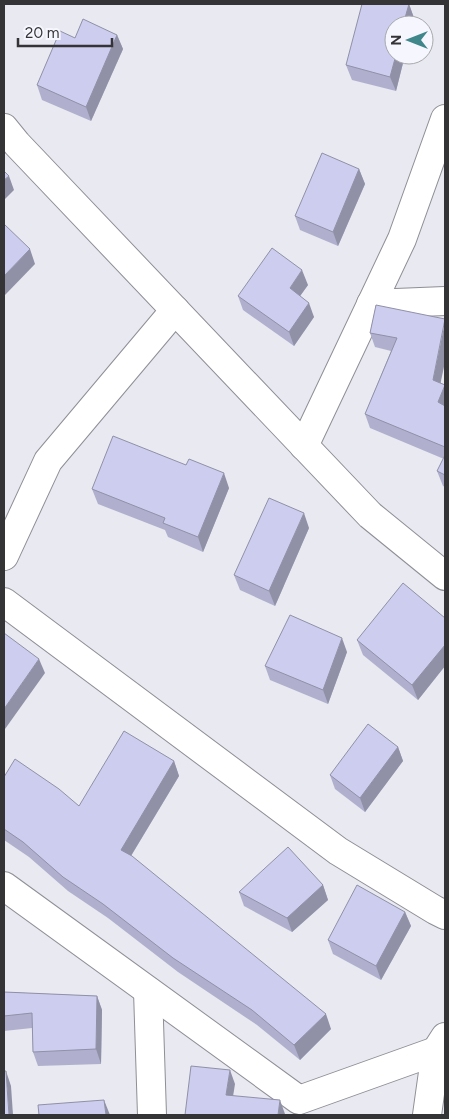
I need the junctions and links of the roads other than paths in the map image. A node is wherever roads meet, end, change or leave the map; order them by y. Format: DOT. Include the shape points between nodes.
graph roads {
  1 [pos="445,119"];
  2 [pos="4,128"];
  3 [pos="445,301"];
  4 [pos="372,304"];
  5 [pos="175,310"];
  6 [pos="304,446"];
  7 [pos="4,556"];
  8 [pos="445,576"];
  9 [pos="4,602"];
  10 [pos="4,886"];
  11 [pos="445,914"];
  12 [pos="148,991"];
  13 [pos="441,1044"];
  14 [pos="152,1115"];
  15 [pos="427,1115"];
  1 -- 4 [label="street" via="402,239"];
  2 -- 5 [label="street"];
  3 -- 4 [label="street"];
  4 -- 6 [label="street"];
  5 -- 6 [label="street"];
  5 -- 7 [label="street" via="48,461"];
  6 -- 8 [label="street" via="370,515"];
  9 -- 11 [label="street" via="338,851"];
  10 -- 12 [label="street"];
  12 -- 13 [label="street" via="299,1100"];
  12 -- 14 [label="street"];
  13 -- 15 [label="street"];
}
